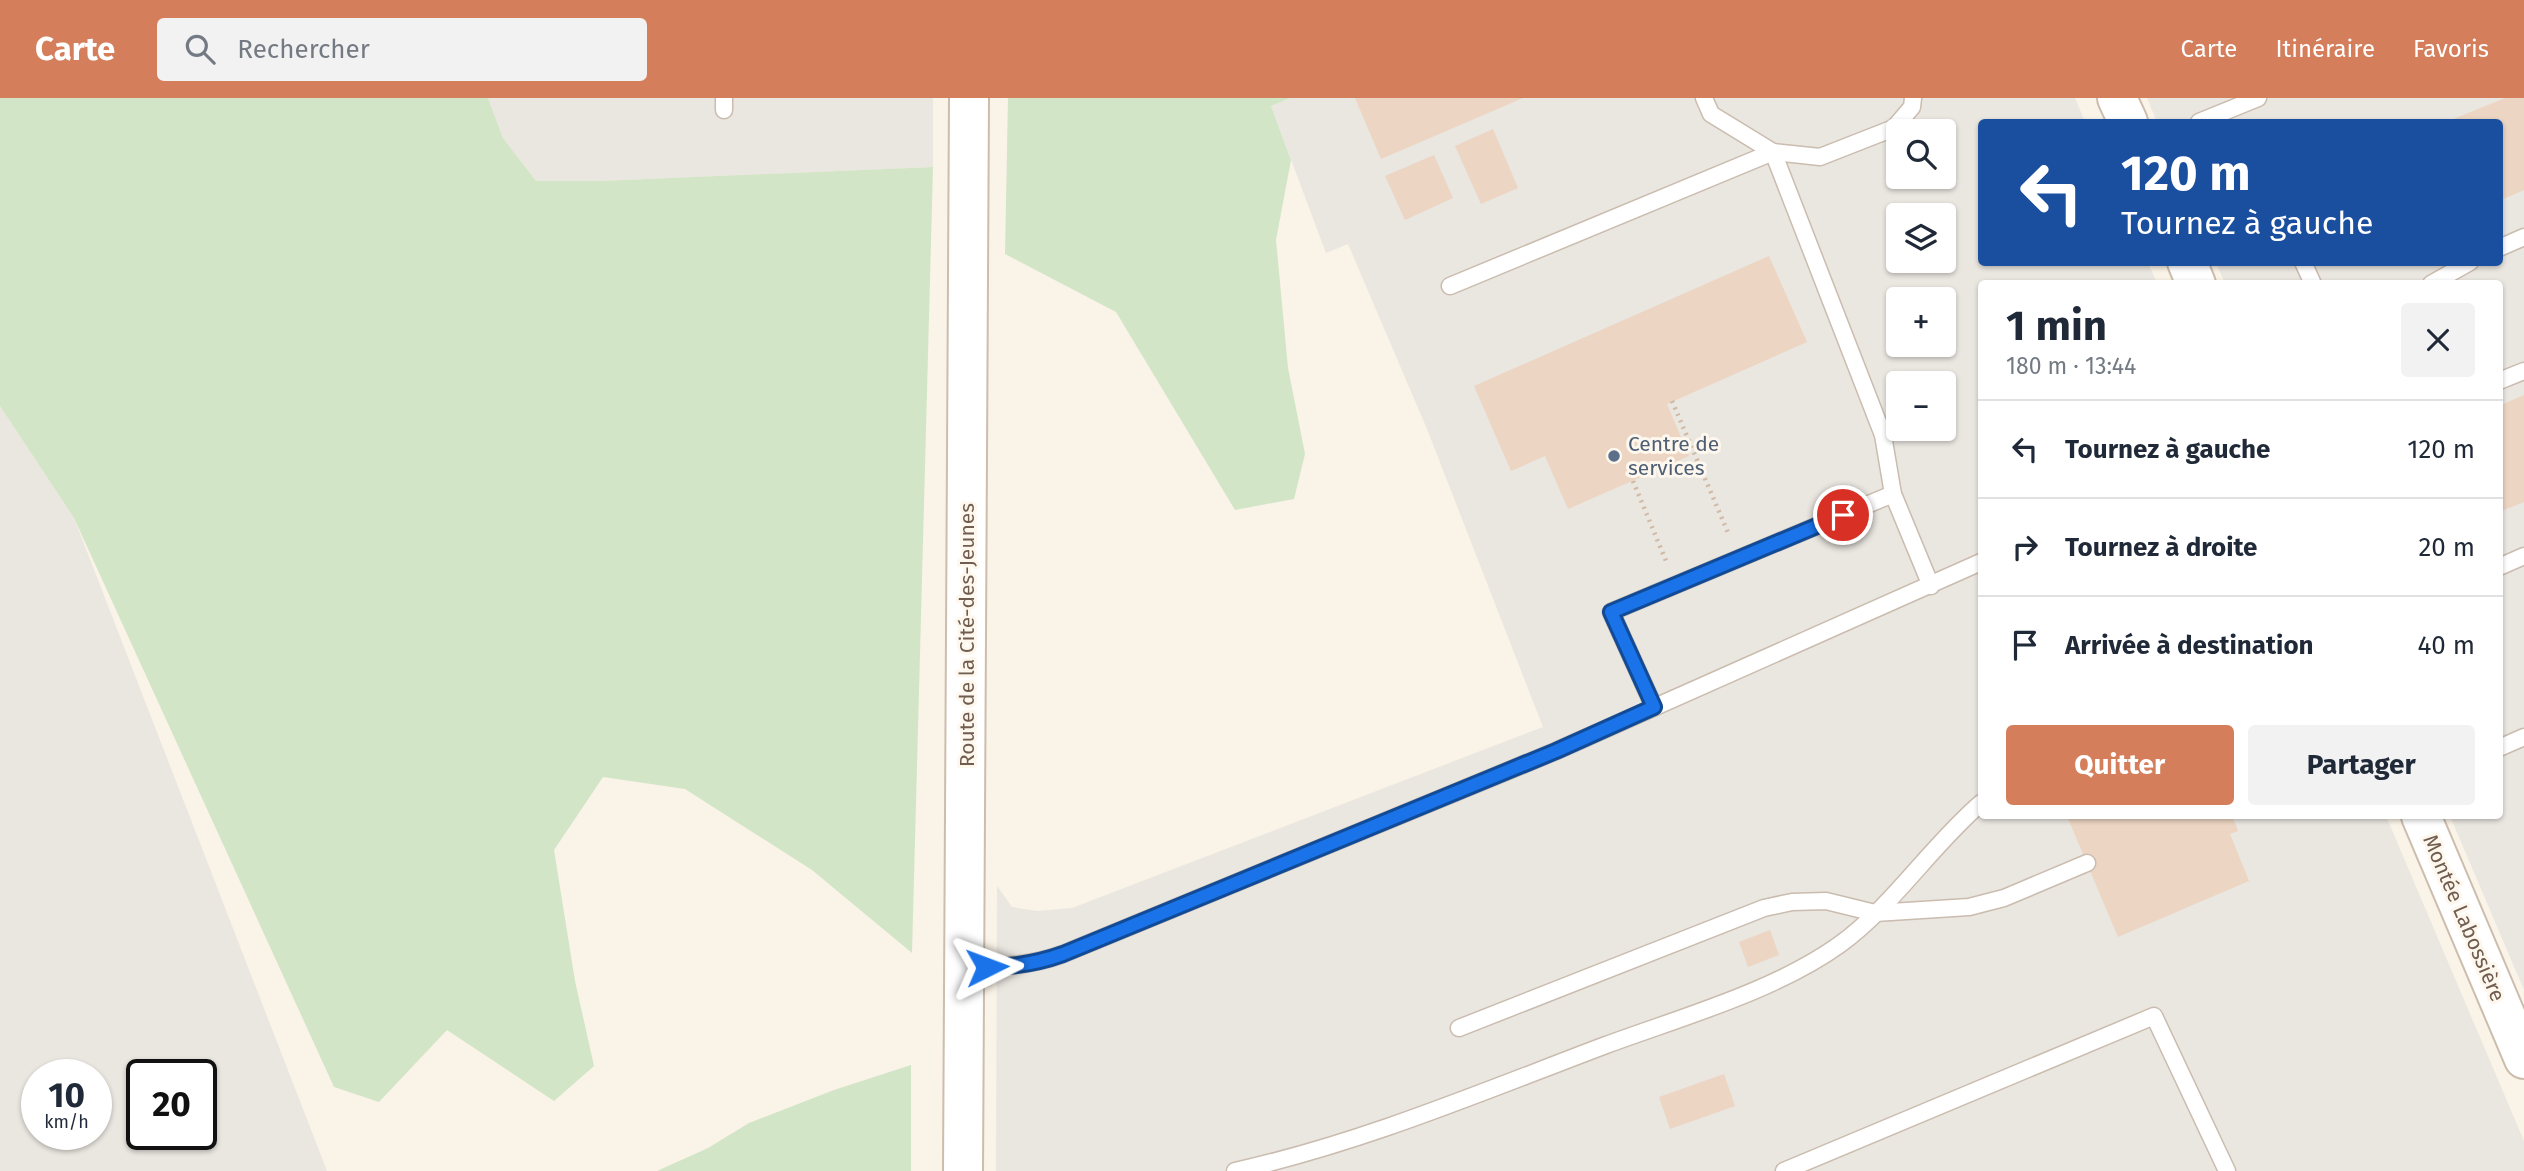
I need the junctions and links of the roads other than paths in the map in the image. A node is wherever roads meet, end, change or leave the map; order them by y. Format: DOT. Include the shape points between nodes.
graph roads {
  1 [pos="969,98"];
  2 [pos="1704,98"];
  3 [pos="1913,98"];
  4 [pos="2117,98"];
  5 [pos="2258,98"];
  6 [pos="2227,104"];
  7 [pos="2127,119"];
  8 [pos="2204,119"];
  9 [pos="1773,152"];
  10 [pos="2524,237"];
  11 [pos="2503,246"];
  12 [pos="2463,266"];
  13 [pos="2438,280"];
  14 [pos="1450,286"];
  15 [pos="2524,371"];
  16 [pos="2503,379"];
  17 [pos="1893,494"];
  18 [pos="2524,556"];
  19 [pos="1978,563"];
  20 [pos="2503,565"];
  21 [pos="1931,586"];
  22 [pos="1654,707"];
  23 [pos="2524,737"];
  24 [pos="2503,746"];
  25 [pos="1978,806"];
  26 [pos="2422,819"];
  27 [pos="2087,863"];
  28 [pos="1875,913"];
  29 [pos="964,967"];
  30 [pos="1460,1028"];
  31 [pos="2524,1059"];
  32 [pos="1803,1167"];
  33 [pos="963,1171"];
  34 [pos="1235,1171"];
  35 [pos="1784,1171"];
  36 [pos="2227,1171"];
  1 -- 29 [label="main road, Route de la Cité-des-Jeunes"];
  2 -- 9 [label="lane" via="1711,114"];
  3 -- 9 [label="lane" via="1912,107 1894,128 1820,157"];
  4 -- 7 [label="main road"];
  5 -- 6 [label="lane"];
  6 -- 8 [label="lane"];
  9 -- 14 [label="lane"];
  9 -- 17 [label="lane" via="1884,435"];
  10 -- 11 [label="lane"];
  12 -- 13 [label="lane"];
  15 -- 16 [label="lane"];
  17 -- 21 [label="lane"];
  17 -- 22 [label="lane" via="1611,612"];
  18 -- 20 [label="lane"];
  19 -- 21 [label="lane"];
  21 -- 22 [label="lane"];
  22 -- 29 [label="lane" via="1056,957 1009,967"];
  23 -- 24 [label="lane"];
  25 -- 28 [label="lane"];
  26 -- 31 [label="main road, Montée Labossière"];
  27 -- 28 [label="lane" via="2004,898 1969,907"];
  28 -- 30 [label="lane" via="1826,901 1764,908"];
  28 -- 34 [label="lane" via="1838,945 1763,987 1419,1115"];
  29 -- 33 [label="main road, Route de la Cité-des-Jeunes"];
  32 -- 35 [label="lane"];
  32 -- 36 [label="lane" via="2154,1016"];
}
